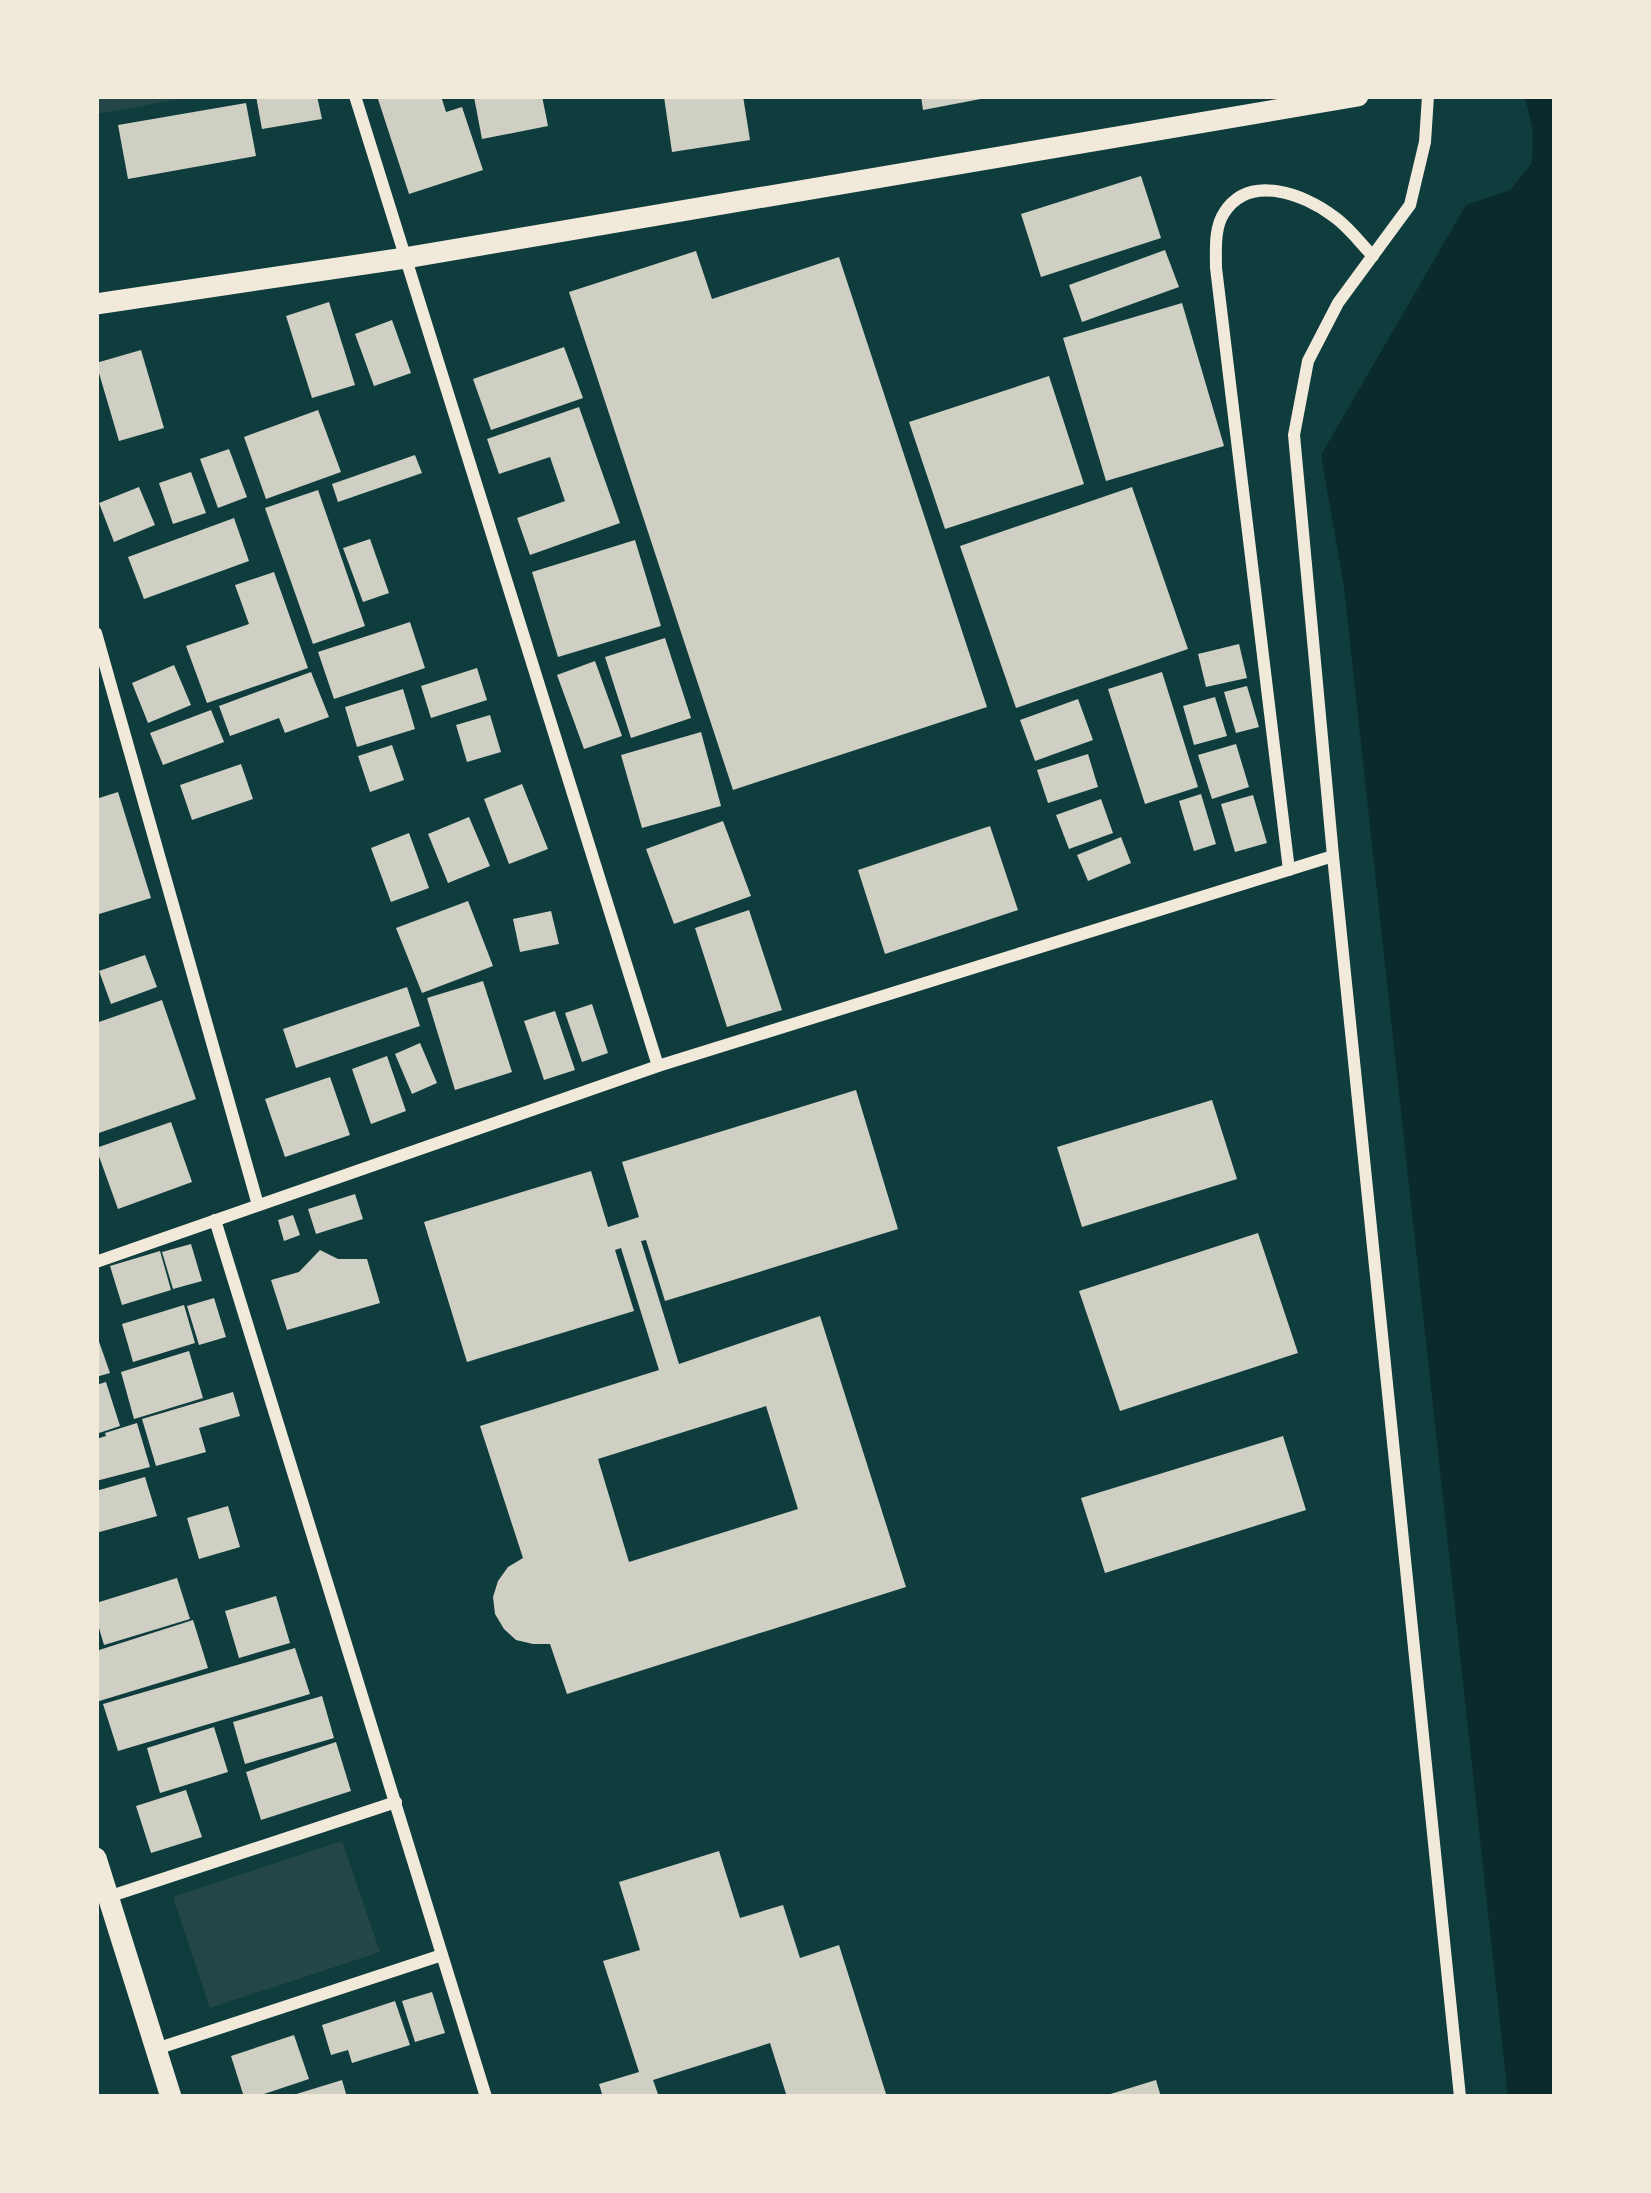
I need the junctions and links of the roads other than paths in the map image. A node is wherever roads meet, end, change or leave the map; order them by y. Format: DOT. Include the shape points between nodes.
graph roads {
  1 [pos="355,96"];
  2 [pos="1358,96"];
  3 [pos="1428,96"];
  4 [pos="1373,256"];
  5 [pos="405,258"];
  6 [pos="96,304"];
  7 [pos="96,633"];
  8 [pos="1333,856"];
  9 [pos="1288,870"];
  10 [pos="658,1066"];
  11 [pos="258,1205"];
  12 [pos="215,1220"];
  13 [pos="96,1262"];
  14 [pos="396,1802"];
  15 [pos="96,1858"];
  16 [pos="109,1897"];
  17 [pos="442,1955"];
  18 [pos="156,2049"];
  19 [pos="171,2097"];
  20 [pos="486,2097"];
  21 [pos="1460,2097"];
  1 -- 5 [label="street"];
  2 -- 5 [label="street"];
  3 -- 4 [label="street" via="1410,205"];
  4 -- 8 [label="street" via="1308,361 1294,435"];
  4 -- 9 [label="street" via="1336,217 1280,190 1239,197 1222,214 1216,236"];
  5 -- 6 [label="street"];
  5 -- 10 [label="street"];
  7 -- 11 [label="street"];
  8 -- 9 [label="street"];
  8 -- 21 [label="street"];
  9 -- 10 [label="street"];
  10 -- 11 [label="street"];
  11 -- 12 [label="street"];
  12 -- 13 [label="street"];
  12 -- 14 [label="street"];
  14 -- 16 [label="street"];
  14 -- 17 [label="street"];
  15 -- 16 [label="street"];
  16 -- 18 [label="street"];
  17 -- 18 [label="street"];
  17 -- 20 [label="street"];
  18 -- 19 [label="street"];
}
